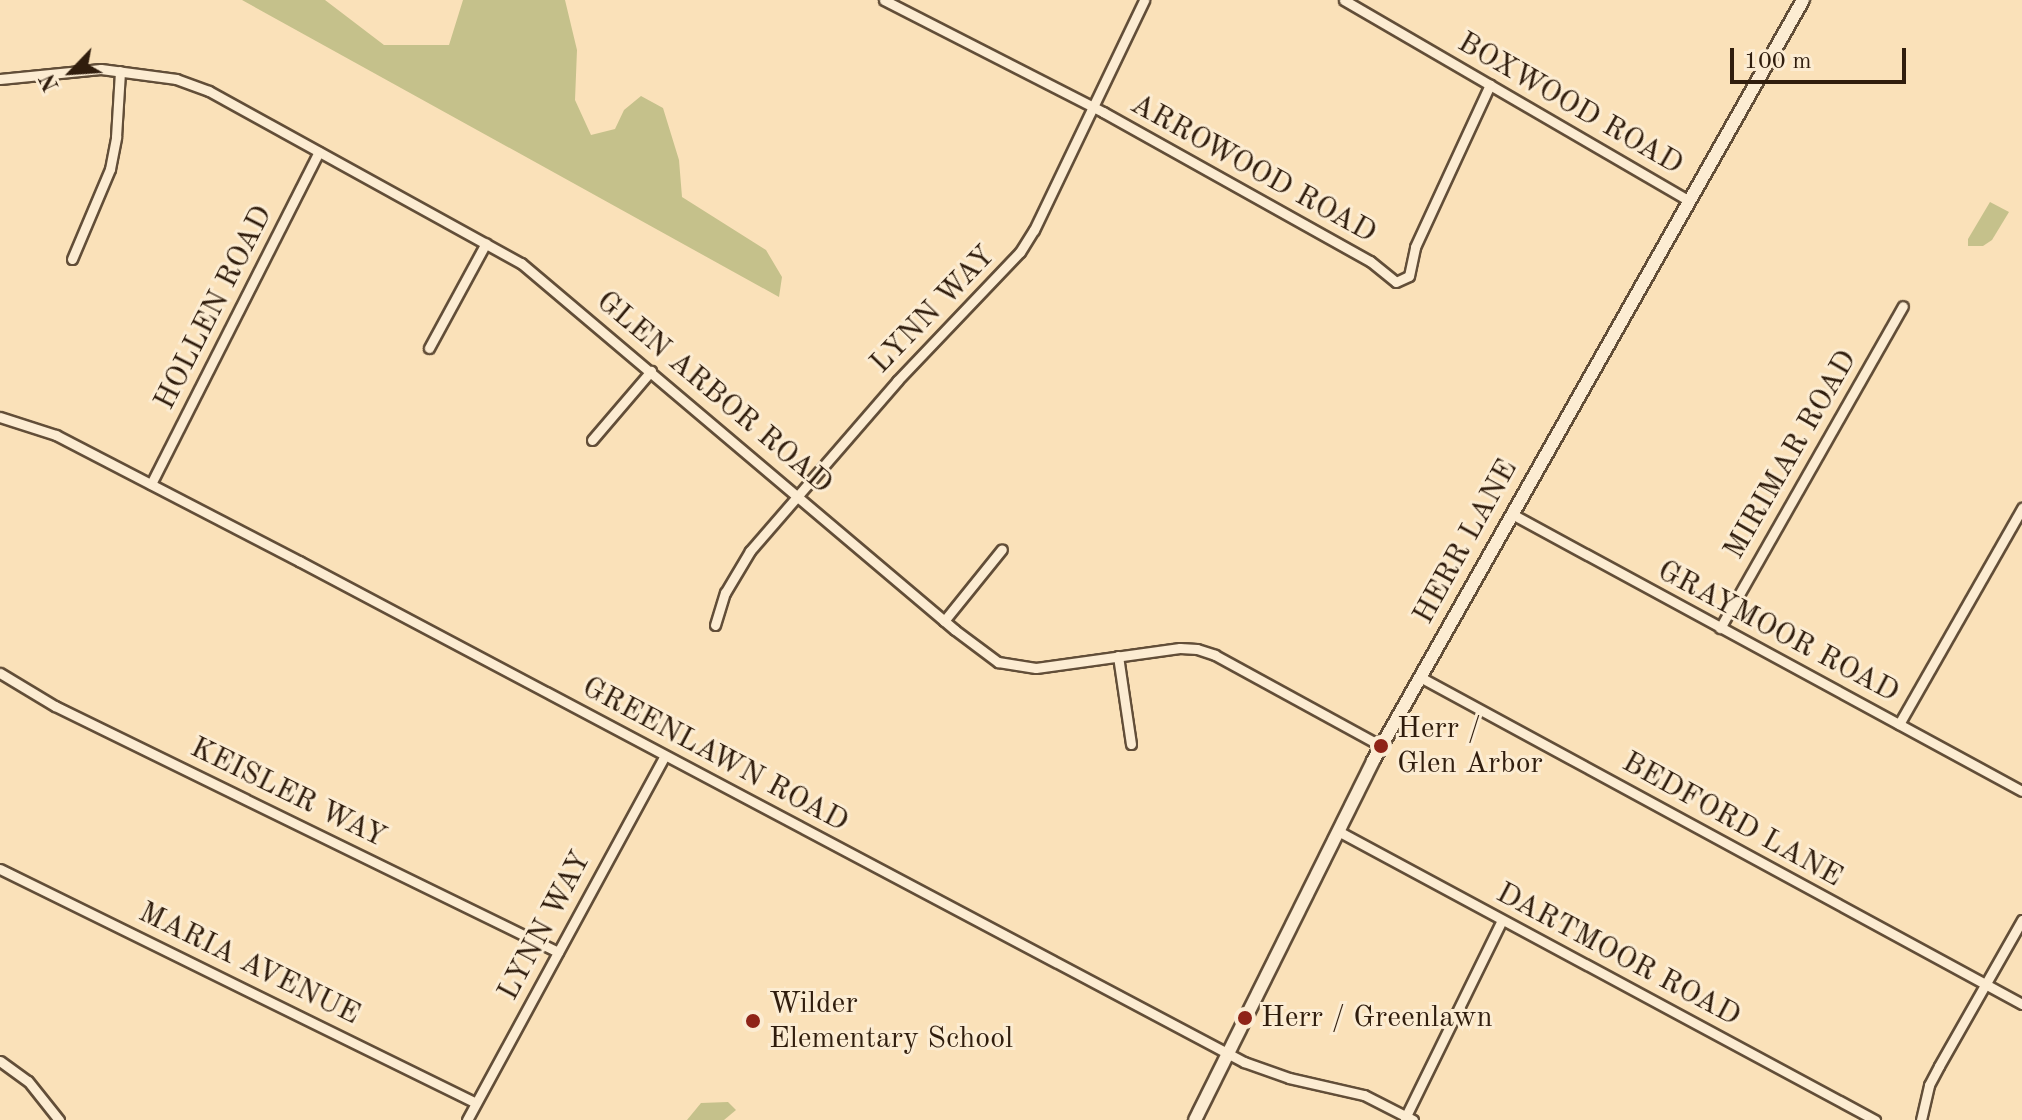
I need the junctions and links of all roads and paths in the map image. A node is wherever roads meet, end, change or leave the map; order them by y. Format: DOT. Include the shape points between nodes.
graph roads {
  1 [pos="884,0"];
  2 [pos="1144,0"];
  3 [pos="1344,0"];
  4 [pos="1803,0"];
  5 [pos="120,71"];
  6 [pos="0,79"];
  7 [pos="1490,85"];
  8 [pos="1092,107"];
  9 [pos="319,152"];
  10 [pos="1689,201"];
  11 [pos="486,243"];
  12 [pos="72,259"];
  13 [pos="1903,306"];
  14 [pos="429,348"];
  15 [pos="651,371"];
  16 [pos="0,417"];
  17 [pos="592,440"];
  18 [pos="151,484"];
  19 [pos="798,497"];
  20 [pos="2022,508"];
  21 [pos="1512,514"];
  22 [pos="1002,549"];
  23 [pos="944,621"];
  24 [pos="715,625"];
  25 [pos="1720,628"];
  26 [pos="1118,656"];
  27 [pos="0,673"];
  28 [pos="1420,677"];
  29 [pos="1899,724"];
  30 [pos="1131,744"];
  31 [pos="1381,746"];
  32 [pos="665,756"];
  33 [pos="2022,791"];
  34 [pos="1338,831"];
  35 [pos="0,869"];
  36 [pos="1502,920"];
  37 [pos="2022,920"];
  38 [pos="558,952"];
  39 [pos="1985,985"];
  40 [pos="2022,1004"];
  41 [pos="1227,1052"];
  42 [pos="0,1061"];
  43 [pos="476,1103"];
  44 [pos="1408,1119"];
  45 [pos="59,1120"];
  46 [pos="467,1120"];
  47 [pos="1195,1120"];
  48 [pos="1875,1120"];
  49 [pos="1921,1120"];
  1 -- 8 [label="street, ARROWOOD ROAD"];
  2 -- 8 [label="street, LYNN WAY"];
  3 -- 7 [label="street, BOXWOOD ROAD"];
  4 -- 10 [label="main road, HERR LANE"];
  5 -- 6 [label="street, GLEN ARBOR ROAD"];
  5 -- 9 [label="street, GLEN ARBOR ROAD" via="209,91"];
  5 -- 12 [label="street" via="110,169"];
  7 -- 8 [label="street, ARROWOOD ROAD" via="1415,247 1409,276 1396,282 1370,261"];
  7 -- 10 [label="street, BOXWOOD ROAD"];
  8 -- 19 [label="street, LYNN WAY" via="1020,252 897,381"];
  9 -- 11 [label="street, GLEN ARBOR ROAD"];
  9 -- 18 [label="street, HOLLEN ROAD"];
  10 -- 21 [label="main road, HERR LANE"];
  11 -- 14 [label="street"];
  11 -- 15 [label="street, GLEN ARBOR ROAD" via="536,273"];
  13 -- 25 [label="street, MIRIMAR ROAD"];
  15 -- 17 [label="street"];
  15 -- 19 [label="street, GLEN ARBOR ROAD"];
  16 -- 18 [label="street, GREENLAWN ROAD" via="56,435"];
  18 -- 32 [label="street, GREENLAWN ROAD"];
  19 -- 23 [label="street, GLEN ARBOR ROAD"];
  19 -- 24 [label="street, LYNN WAY" via="737,569"];
  20 -- 29 [label="street"];
  21 -- 25 [label="street, GRAYMOOR ROAD"];
  21 -- 28 [label="main road, HERR LANE"];
  22 -- 23 [label="street"];
  23 -- 26 [label="street, GLEN ARBOR ROAD" via="982,653 1016,668"];
  25 -- 29 [label="street, GRAYMOOR ROAD"];
  26 -- 30 [label="street"];
  26 -- 31 [label="street, GLEN ARBOR ROAD" via="1180,648 1206,651"];
  27 -- 38 [label="street, KEISLER WAY" via="55,706"];
  28 -- 31 [label="main road, HERR LANE"];
  28 -- 39 [label="street, BEDFORD LANE"];
  29 -- 33 [label="street, GRAYMOOR ROAD"];
  31 -- 34 [label="main road, HERR LANE"];
  32 -- 38 [label="street, LYNN WAY"];
  32 -- 41 [label="street, GREENLAWN ROAD"];
  34 -- 36 [label="street, DARTMOOR ROAD"];
  34 -- 41 [label="main road, HERR LANE"];
  35 -- 43 [label="street, MARIA AVENUE"];
  36 -- 44 [label="street"];
  36 -- 48 [label="street, DARTMOOR ROAD"];
  37 -- 39 [label="street"];
  38 -- 43 [label="street, LYNN WAY"];
  39 -- 40 [label="street, BEDFORD LANE"];
  39 -- 49 [label="street" via="1929,1085"];
  41 -- 44 [label="street, GREENLAWN ROAD" via="1270,1073 1364,1095"];
  41 -- 47 [label="main road, HERR LANE"];
  42 -- 45 [label="street" via="28,1081"];
  43 -- 46 [label="street, LYNN WAY"];
}
